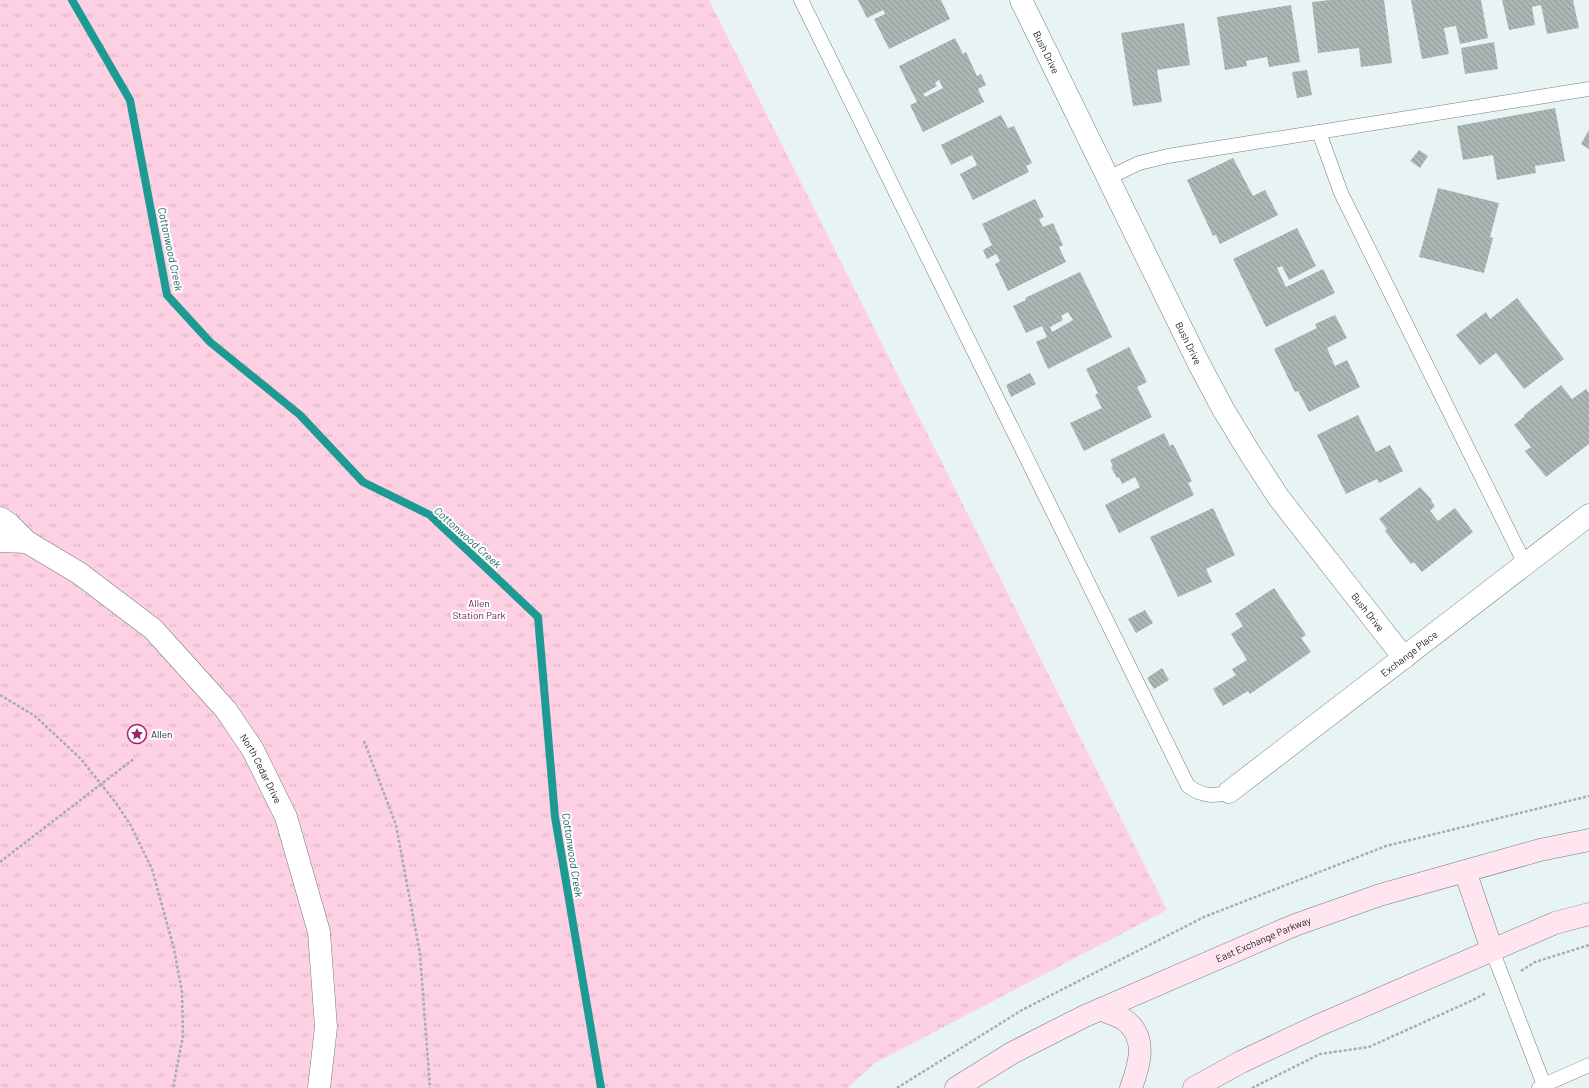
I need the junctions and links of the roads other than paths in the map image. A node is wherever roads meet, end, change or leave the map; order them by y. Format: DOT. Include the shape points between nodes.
graph roads {
  1 [pos="801,0"];
  2 [pos="1021,0"];
  3 [pos="1589,89"];
  4 [pos="1320,132"];
  5 [pos="1108,178"];
  6 [pos="1589,515"];
  7 [pos="0,518"];
  8 [pos="0,541"];
  9 [pos="27,542"];
  10 [pos="1525,564"];
  11 [pos="1404,658"];
  12 [pos="1229,792"];
  13 [pos="1589,840"];
  14 [pos="1465,871"];
  15 [pos="1589,914"];
  16 [pos="1492,950"];
  17 [pos="1101,1009"];
  18 [pos="1589,1065"];
  19 [pos="1542,1087"];
  20 [pos="319,1088"];
  21 [pos="956,1088"];
  22 [pos="1131,1088"];
  23 [pos="1194,1088"];
  1 -- 12 [label="lane" via="1188,786 1208,796"];
  2 -- 5 [label="street, Bush Drive"];
  3 -- 4 [label="lane"];
  4 -- 5 [label="lane" via="1168,156 1139,163"];
  4 -- 10 [label="lane" via="1341,193"];
  5 -- 11 [label="street, Bush Drive" via="1198,362 1251,456 1279,498"];
  6 -- 10 [label="street, Exchange Place"];
  7 -- 9 [label="street, North Cedar Drive"];
  8 -- 9 [label="street, North Cedar Drive"];
  9 -- 20 [label="street, North Cedar Drive" via="79,572 153,629 226,710 253,750 286,817 319,932 326,1027"];
  10 -- 11 [label="street, Exchange Place"];
  11 -- 12 [label="street, Exchange Place"];
  13 -- 14 [label="main road, East Exchange Parkway" via="1540,850"];
  14 -- 16 [label="main road"];
  14 -- 17 [label="main road, East Exchange Parkway" via="1380,895 1295,925"];
  15 -- 16 [label="main road" via="1555,923"];
  16 -- 19 [label="lane"];
  16 -- 23 [label="main road" via="1310,1030 1241,1062"];
  17 -- 21 [label="main road, East Exchange Parkway" via="1012,1053"];
  17 -- 22 [label="main road" via="1126,1021 1136,1034 1141,1054"];
  18 -- 19 [label="lane"];
}
